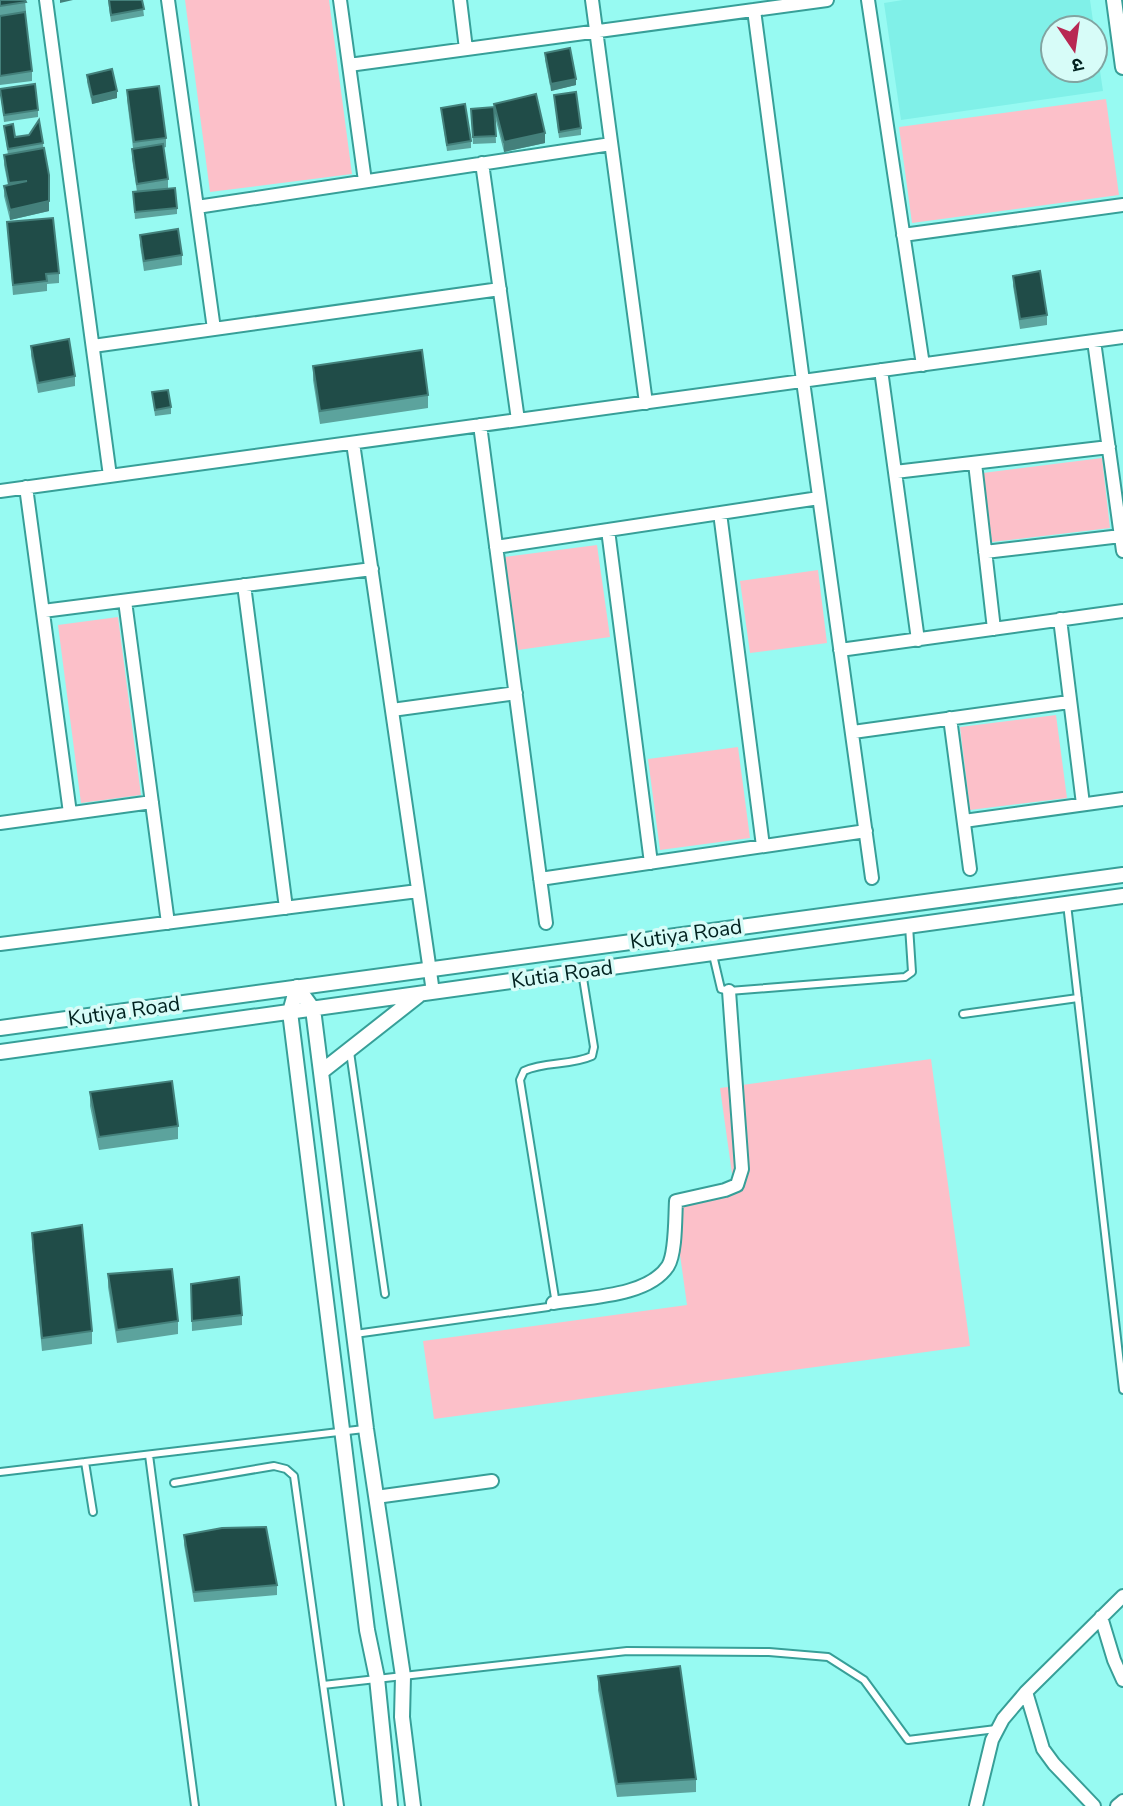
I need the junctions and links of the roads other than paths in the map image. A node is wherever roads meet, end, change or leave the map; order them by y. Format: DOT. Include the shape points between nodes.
graph roads {
  1 [pos="46,0"];
  2 [pos="168,0"];
  3 [pos="341,0"];
  4 [pos="460,0"];
  5 [pos="592,0"];
  6 [pos="827,0"];
  7 [pos="868,0"];
  8 [pos="1114,0"];
  9 [pos="754,10"];
  10 [pos="596,31"];
  11 [pos="466,49"];
  12 [pos="349,65"];
  13 [pos="1123,67"];
  14 [pos="611,144"];
  15 [pos="482,163"];
  16 [pos="365,181"];
  17 [pos="1123,205"];
  18 [pos="197,207"];
  19 [pos="903,235"];
  20 [pos="500,289"];
  21 [pos="214,329"];
  22 [pos="1123,337"];
  23 [pos="1094,341"];
  24 [pos="93,346"];
  25 [pos="923,365"];
  26 [pos="881,370"];
  27 [pos="803,381"];
  28 [pos="646,402"];
  29 [pos="518,420"];
  30 [pos="480,425"];
  31 [pos="353,443"];
  32 [pos="1109,447"];
  33 [pos="975,463"];
  34 [pos="895,472"];
  35 [pos="110,476"];
  36 [pos="26,487"];
  37 [pos="0,491"];
  38 [pos="819,498"];
  39 [pos="720,513"];
  40 [pos="608,530"];
  41 [pos="1121,536"];
  42 [pos="496,547"];
  43 [pos="1123,551"];
  44 [pos="985,552"];
  45 [pos="372,569"];
  46 [pos="244,585"];
  47 [pos="125,601"];
  48 [pos="43,611"];
  49 [pos="1123,611"];
  50 [pos="1060,619"];
  51 [pos="994,629"];
  52 [pos="918,640"];
  53 [pos="840,650"];
  54 [pos="516,693"];
  55 [pos="1069,702"];
  56 [pos="392,710"];
  57 [pos="950,718"];
  58 [pos="853,732"];
  59 [pos="1123,799"];
  60 [pos="152,802"];
  61 [pos="1083,804"];
  62 [pos="70,813"];
  63 [pos="964,821"];
  64 [pos="0,823"];
  65 [pos="866,831"];
  66 [pos="763,846"];
  67 [pos="651,863"];
  68 [pos="970,869"];
  69 [pos="1123,875"];
  70 [pos="872,878"];
  71 [pos="540,879"];
  72 [pos="418,891"];
  73 [pos="1123,896"];
  74 [pos="1067,904"];
  75 [pos="286,908"];
  76 [pos="168,923"];
  77 [pos="546,923"];
  78 [pos="909,926"];
  79 [pos="0,943"];
  80 [pos="713,953"];
  81 [pos="430,969"];
  82 [pos="582,972"];
  83 [pos="297,987"];
  84 [pos="729,991"];
  85 [pos="426,993"];
  86 [pos="1078,998"];
  87 [pos="313,1009"];
  88 [pos="290,1012"];
  89 [pos="963,1014"];
  90 [pos="0,1028"];
  91 [pos="350,1050"];
  92 [pos="0,1052"];
  93 [pos="321,1072"];
  94 [pos="337,1192"];
  95 [pos="312,1195"];
  96 [pos="385,1294"];
  97 [pos="553,1303"];
  98 [pos="354,1335"];
  99 [pos="1123,1390"];
  100 [pos="366,1429"];
  101 [pos="342,1432"];
  102 [pos="149,1455"];
  103 [pos="85,1462"];
  104 [pos="0,1472"];
  105 [pos="492,1480"];
  106 [pos="174,1483"];
  107 [pos="376,1497"];
  108 [pos="93,1512"];
  109 [pos="1123,1596"];
  110 [pos="1101,1617"];
  111 [pos="403,1676"];
  112 [pos="377,1678"];
  113 [pos="1123,1680"];
  114 [pos="323,1685"];
  115 [pos="1026,1692"];
  116 [pos="998,1729"];
  117 [pos="1123,1801"];
  118 [pos="195,1806"];
  119 [pos="340,1806"];
  120 [pos="390,1806"];
  121 [pos="413,1806"];
  122 [pos="976,1806"];
  123 [pos="1094,1806"];
  124 [pos="1117,1806"];
  1 -- 24 [label="street"];
  2 -- 18 [label="street"];
  3 -- 12 [label="street"];
  4 -- 11 [label="street"];
  5 -- 10 [label="street"];
  6 -- 9 [label="street"];
  7 -- 19 [label="street"];
  8 -- 13 [label="street"];
  9 -- 10 [label="street"];
  9 -- 27 [label="street"];
  10 -- 11 [label="street"];
  10 -- 14 [label="street"];
  11 -- 12 [label="street"];
  12 -- 16 [label="street"];
  14 -- 15 [label="street"];
  14 -- 28 [label="street"];
  15 -- 16 [label="street"];
  15 -- 20 [label="street"];
  16 -- 18 [label="street"];
  17 -- 19 [label="street"];
  18 -- 21 [label="street"];
  19 -- 25 [label="street"];
  20 -- 21 [label="street"];
  20 -- 29 [label="street"];
  21 -- 24 [label="street"];
  22 -- 23 [label="street"];
  23 -- 25 [label="street"];
  23 -- 32 [label="street"];
  24 -- 35 [label="street"];
  25 -- 26 [label="street"];
  26 -- 27 [label="street"];
  26 -- 34 [label="street"];
  27 -- 28 [label="street"];
  27 -- 38 [label="street"];
  28 -- 29 [label="street"];
  29 -- 30 [label="street"];
  30 -- 31 [label="street"];
  30 -- 42 [label="street"];
  31 -- 35 [label="street"];
  31 -- 45 [label="street"];
  32 -- 33 [label="street"];
  32 -- 41 [label="street"];
  33 -- 34 [label="street"];
  33 -- 44 [label="street"];
  34 -- 52 [label="street"];
  35 -- 36 [label="street"];
  36 -- 37 [label="street"];
  36 -- 48 [label="street"];
  38 -- 39 [label="street"];
  38 -- 53 [label="street"];
  39 -- 40 [label="street"];
  39 -- 66 [label="street"];
  40 -- 42 [label="street"];
  40 -- 67 [label="street"];
  41 -- 43 [label="street"];
  41 -- 44 [label="street"];
  42 -- 54 [label="street"];
  44 -- 51 [label="street"];
  45 -- 46 [label="street"];
  45 -- 56 [label="street"];
  46 -- 47 [label="street"];
  46 -- 75 [label="street"];
  47 -- 48 [label="street"];
  47 -- 60 [label="street"];
  48 -- 62 [label="street"];
  49 -- 50 [label="street"];
  50 -- 51 [label="street"];
  50 -- 55 [label="street"];
  51 -- 52 [label="street"];
  52 -- 53 [label="street"];
  53 -- 58 [label="street"];
  54 -- 56 [label="street"];
  54 -- 71 [label="street"];
  55 -- 57 [label="street"];
  55 -- 61 [label="street"];
  56 -- 72 [label="street"];
  57 -- 58 [label="street"];
  57 -- 63 [label="street"];
  58 -- 65 [label="street"];
  59 -- 61 [label="street"];
  60 -- 62 [label="street"];
  60 -- 76 [label="street"];
  61 -- 63 [label="street"];
  62 -- 64 [label="street"];
  63 -- 68 [label="street"];
  65 -- 66 [label="street"];
  65 -- 70 [label="street"];
  66 -- 67 [label="street"];
  67 -- 71 [label="street"];
  69 -- 81 [label="street, Kutiya Road"];
  71 -- 77 [label="street"];
  72 -- 75 [label="street"];
  72 -- 81 [label="street"];
  73 -- 74 [label="street, Kutia Road"];
  74 -- 78 [label="street, Kutia Road"];
  74 -- 86 [label="lane"];
  75 -- 76 [label="street"];
  76 -- 79 [label="street"];
  78 -- 80 [label="street, Kutia Road"];
  78 -- 84 [label="lane" via="913,964 912,972 905,976"];
  80 -- 82 [label="street, Kutia Road"];
  80 -- 84 [label="lane" via="721,989"];
  81 -- 83 [label="street, Kutiya Road"];
  81 -- 85 [label="street"];
  82 -- 85 [label="street, Kutia Road"];
  82 -- 97 [label="lane" via="592,1056 532,1067 520,1080"];
  83 -- 87 [label="street"];
  83 -- 88 [label="street"];
  83 -- 90 [label="street, Kutiya Road"];
  84 -- 97 [label="street" via="742,1169 737,1185 676,1201 669,1265 646,1286"];
  85 -- 87 [label="street, Kutia Road"];
  85 -- 91 [label="street"];
  86 -- 89 [label="lane"];
  86 -- 99 [label="lane"];
  87 -- 88 [label="street, Kutia Road"];
  87 -- 93 [label="street"];
  88 -- 92 [label="street, Kutia Road"];
  88 -- 95 [label="street"];
  91 -- 93 [label="street"];
  91 -- 96 [label="lane"];
  93 -- 94 [label="street"];
  94 -- 95 [label="street"];
  94 -- 98 [label="street"];
  95 -- 101 [label="street"];
  97 -- 98 [label="lane"];
  98 -- 100 [label="street"];
  100 -- 101 [label="lane"];
  100 -- 107 [label="street"];
  101 -- 102 [label="lane"];
  101 -- 112 [label="street"];
  102 -- 103 [label="lane"];
  102 -- 118 [label="lane"];
  103 -- 104 [label="lane"];
  103 -- 108 [label="lane"];
  105 -- 107 [label="street"];
  106 -- 114 [label="lane" via="274,1466 293,1476"];
  107 -- 111 [label="street"];
  109 -- 110 [label="street"];
  110 -- 113 [label="street"];
  110 -- 115 [label="street"];
  111 -- 112 [label="lane"];
  111 -- 116 [label="lane" via="627,1651 828,1657 864,1680 908,1741"];
  111 -- 121 [label="street" via="402,1717"];
  112 -- 114 [label="lane"];
  112 -- 120 [label="street"];
  114 -- 119 [label="lane"];
  115 -- 116 [label="street"];
  115 -- 123 [label="street" via="1043,1749"];
  116 -- 122 [label="street"];
  117 -- 124 [label="street"];
}
